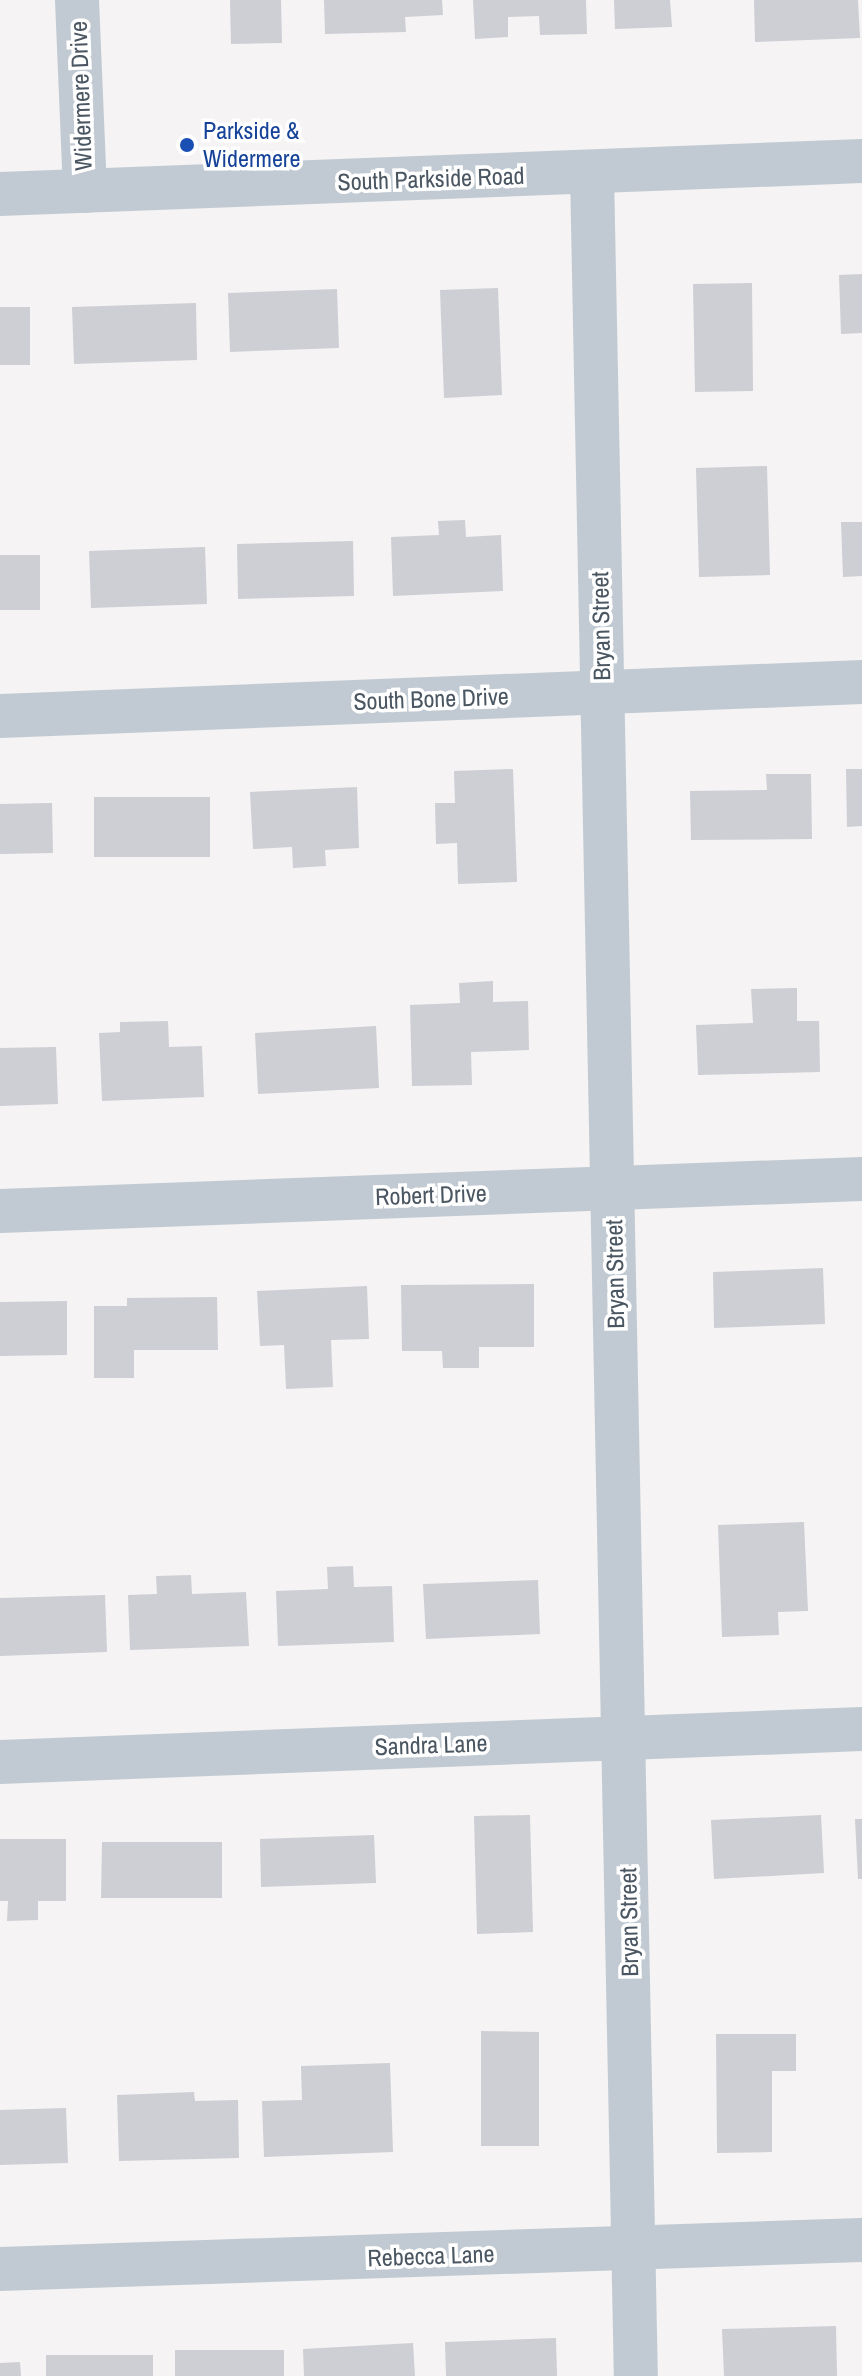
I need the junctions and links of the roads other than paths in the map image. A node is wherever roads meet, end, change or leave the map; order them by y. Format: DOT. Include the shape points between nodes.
graph roads {
  1 [pos="77,0"];
  2 [pos="862,161"];
  3 [pos="592,173"];
  4 [pos="85,191"];
  5 [pos="0,194"];
  6 [pos="862,682"];
  7 [pos="603,693"];
  8 [pos="0,716"];
  9 [pos="862,1179"];
  10 [pos="613,1188"];
  11 [pos="0,1211"];
  12 [pos="862,1729"];
  13 [pos="626,1738"];
  14 [pos="0,1762"];
  15 [pos="862,2240"];
  16 [pos="634,2249"];
  17 [pos="0,2269"];
  18 [pos="636,2376"];
  1 -- 4 [label="street, Widermere Drive"];
  2 -- 3 [label="street, South Parkside Road"];
  3 -- 4 [label="street, South Parkside Road"];
  3 -- 7 [label="street, Bryan Street"];
  4 -- 5 [label="street, South Parkside Road"];
  6 -- 7 [label="street, South Bone Drive"];
  7 -- 8 [label="street, South Bone Drive"];
  7 -- 10 [label="street, Bryan Street"];
  9 -- 10 [label="street, Robert Drive"];
  10 -- 11 [label="street, Robert Drive"];
  10 -- 13 [label="street, Bryan Street"];
  12 -- 13 [label="street, Sandra Lane"];
  13 -- 14 [label="street, Sandra Lane"];
  13 -- 16 [label="street, Bryan Street"];
  15 -- 16 [label="street, Rebecca Lane"];
  16 -- 17 [label="street, Rebecca Lane"];
  16 -- 18 [label="street, Bryan Street"];
}
